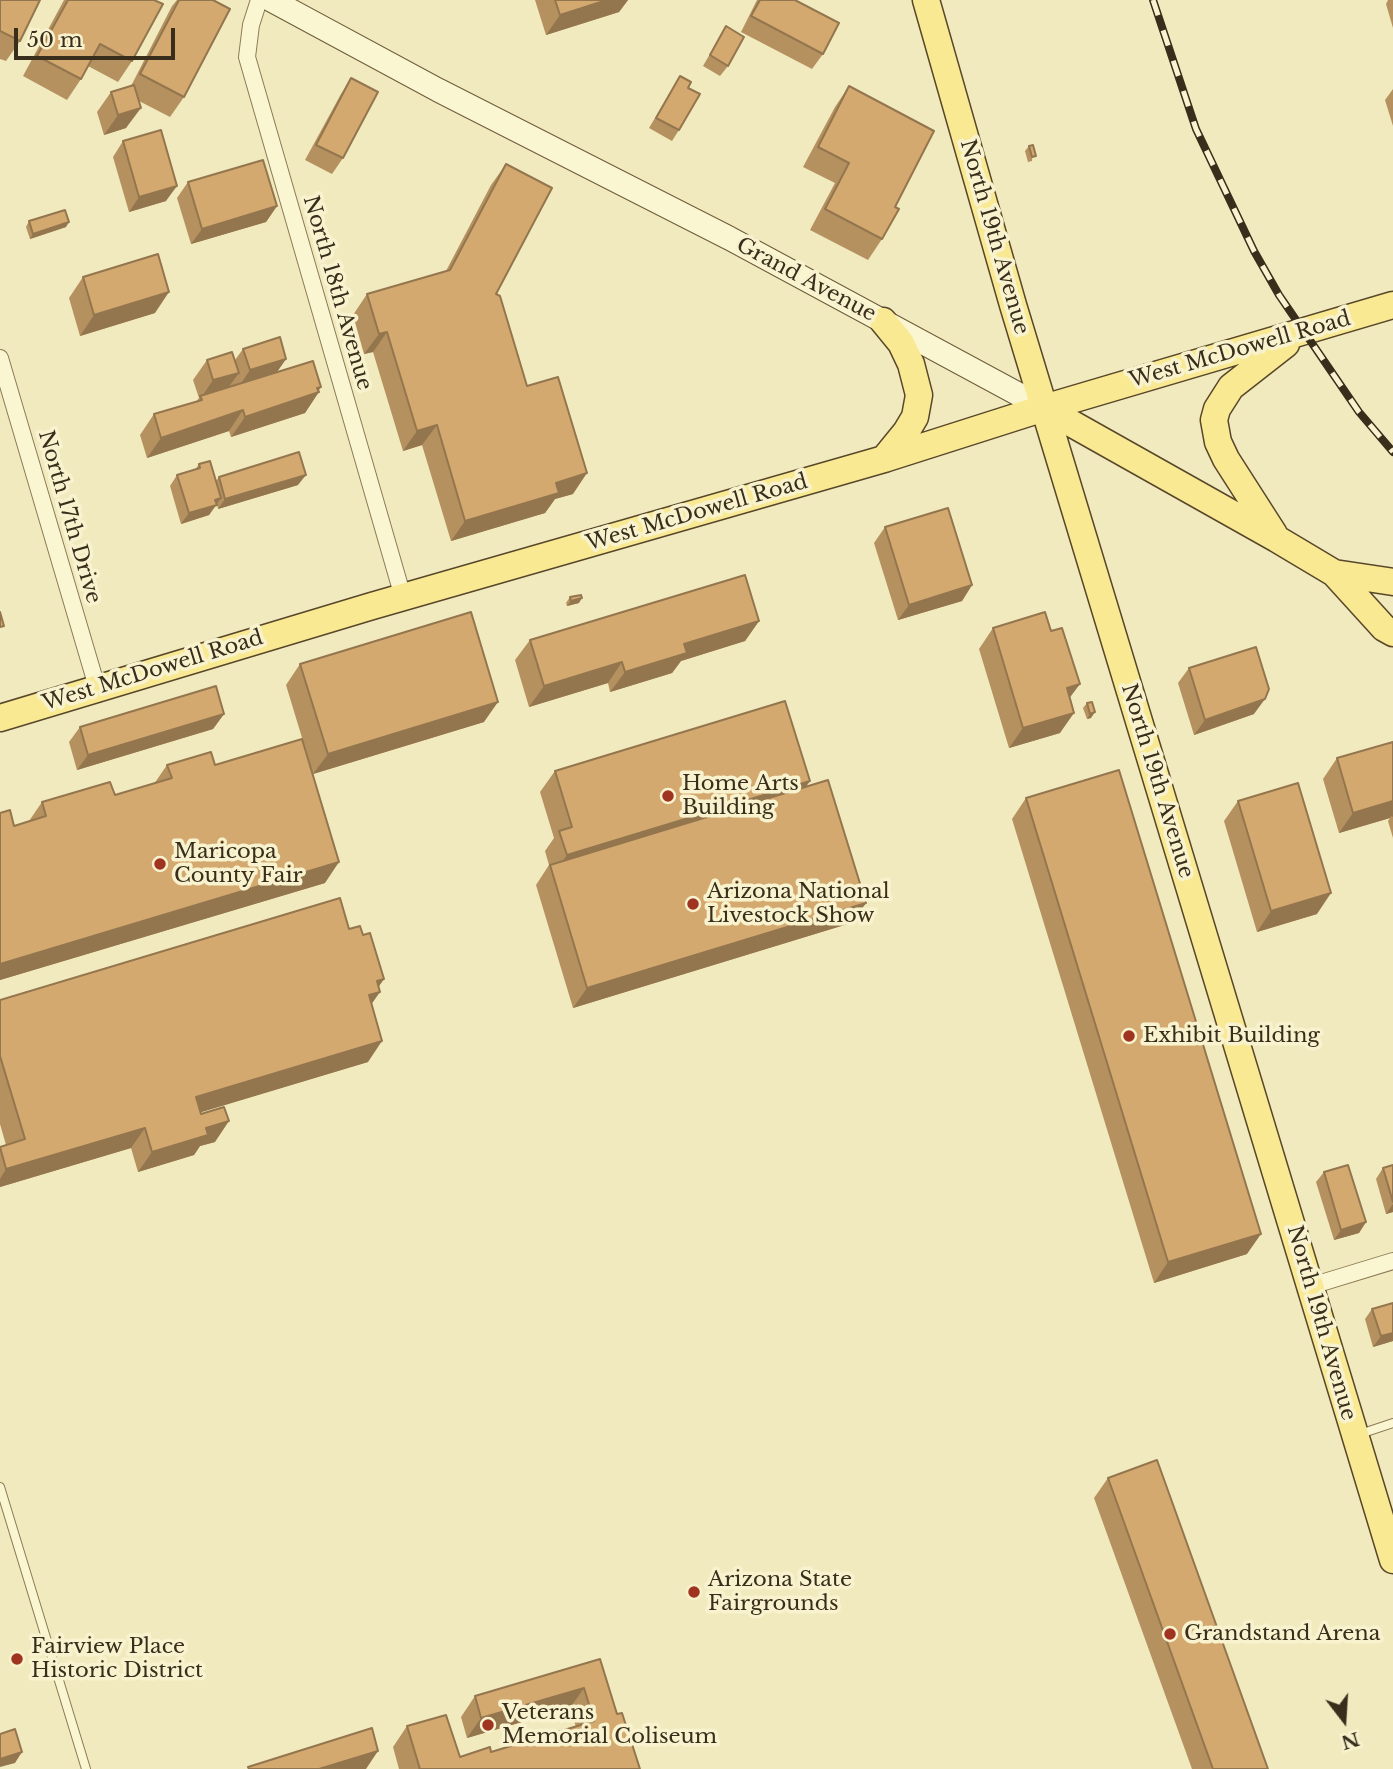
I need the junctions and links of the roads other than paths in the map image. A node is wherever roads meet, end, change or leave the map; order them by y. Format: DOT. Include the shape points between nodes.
graph roads {
  1 [pos="259,0"];
  2 [pos="271,0"];
  3 [pos="926,0"];
  4 [pos="1393,305"];
  5 [pos="883,321"];
  6 [pos="1303,331"];
  7 [pos="0,358"];
  8 [pos="1044,408"];
  9 [pos="884,459"];
  10 [pos="1277,539"];
  11 [pos="1334,573"];
  12 [pos="1393,582"];
  13 [pos="403,597"];
  14 [pos="1393,633"];
  15 [pos="97,687"];
  16 [pos="0,718"];
  17 [pos="1393,1261"];
  18 [pos="1311,1286"];
  19 [pos="1393,1423"];
  20 [pos="1354,1436"];
  21 [pos="0,1487"];
  22 [pos="1393,1560"];
  23 [pos="86,1769"];
  1 -- 13 [label="street, North 18th Avenue" via="247,57"];
  2 -- 5 [label="main road, Grand Avenue"];
  3 -- 8 [label="main road, North 19th Avenue"];
  4 -- 6 [label="main road, West McDowell Road"];
  5 -- 8 [label="main road, Grand Avenue"];
  5 -- 9 [label="main road" via="901,343 919,395 915,417"];
  6 -- 8 [label="main road, West McDowell Road"];
  6 -- 10 [label="main road" via="1236,382 1223,397 1214,420 1226,459"];
  7 -- 15 [label="street, North 17th Drive"];
  8 -- 9 [label="main road, West McDowell Road"];
  8 -- 10 [label="main road, Grand Avenue"];
  8 -- 18 [label="main road, North 19th Avenue"];
  9 -- 13 [label="main road, West McDowell Road"];
  10 -- 11 [label="main road, Grand Avenue"];
  11 -- 12 [label="main road, Grand Avenue"];
  11 -- 14 [label="main road, Grand Avenue"];
  13 -- 15 [label="main road, West McDowell Road"];
  15 -- 16 [label="main road, West McDowell Road"];
  17 -- 18 [label="street"];
  18 -- 20 [label="main road, North 19th Avenue"];
  19 -- 20 [label="lane"];
  20 -- 22 [label="main road, North 19th Avenue"];
  21 -- 23 [label="lane"];
}
